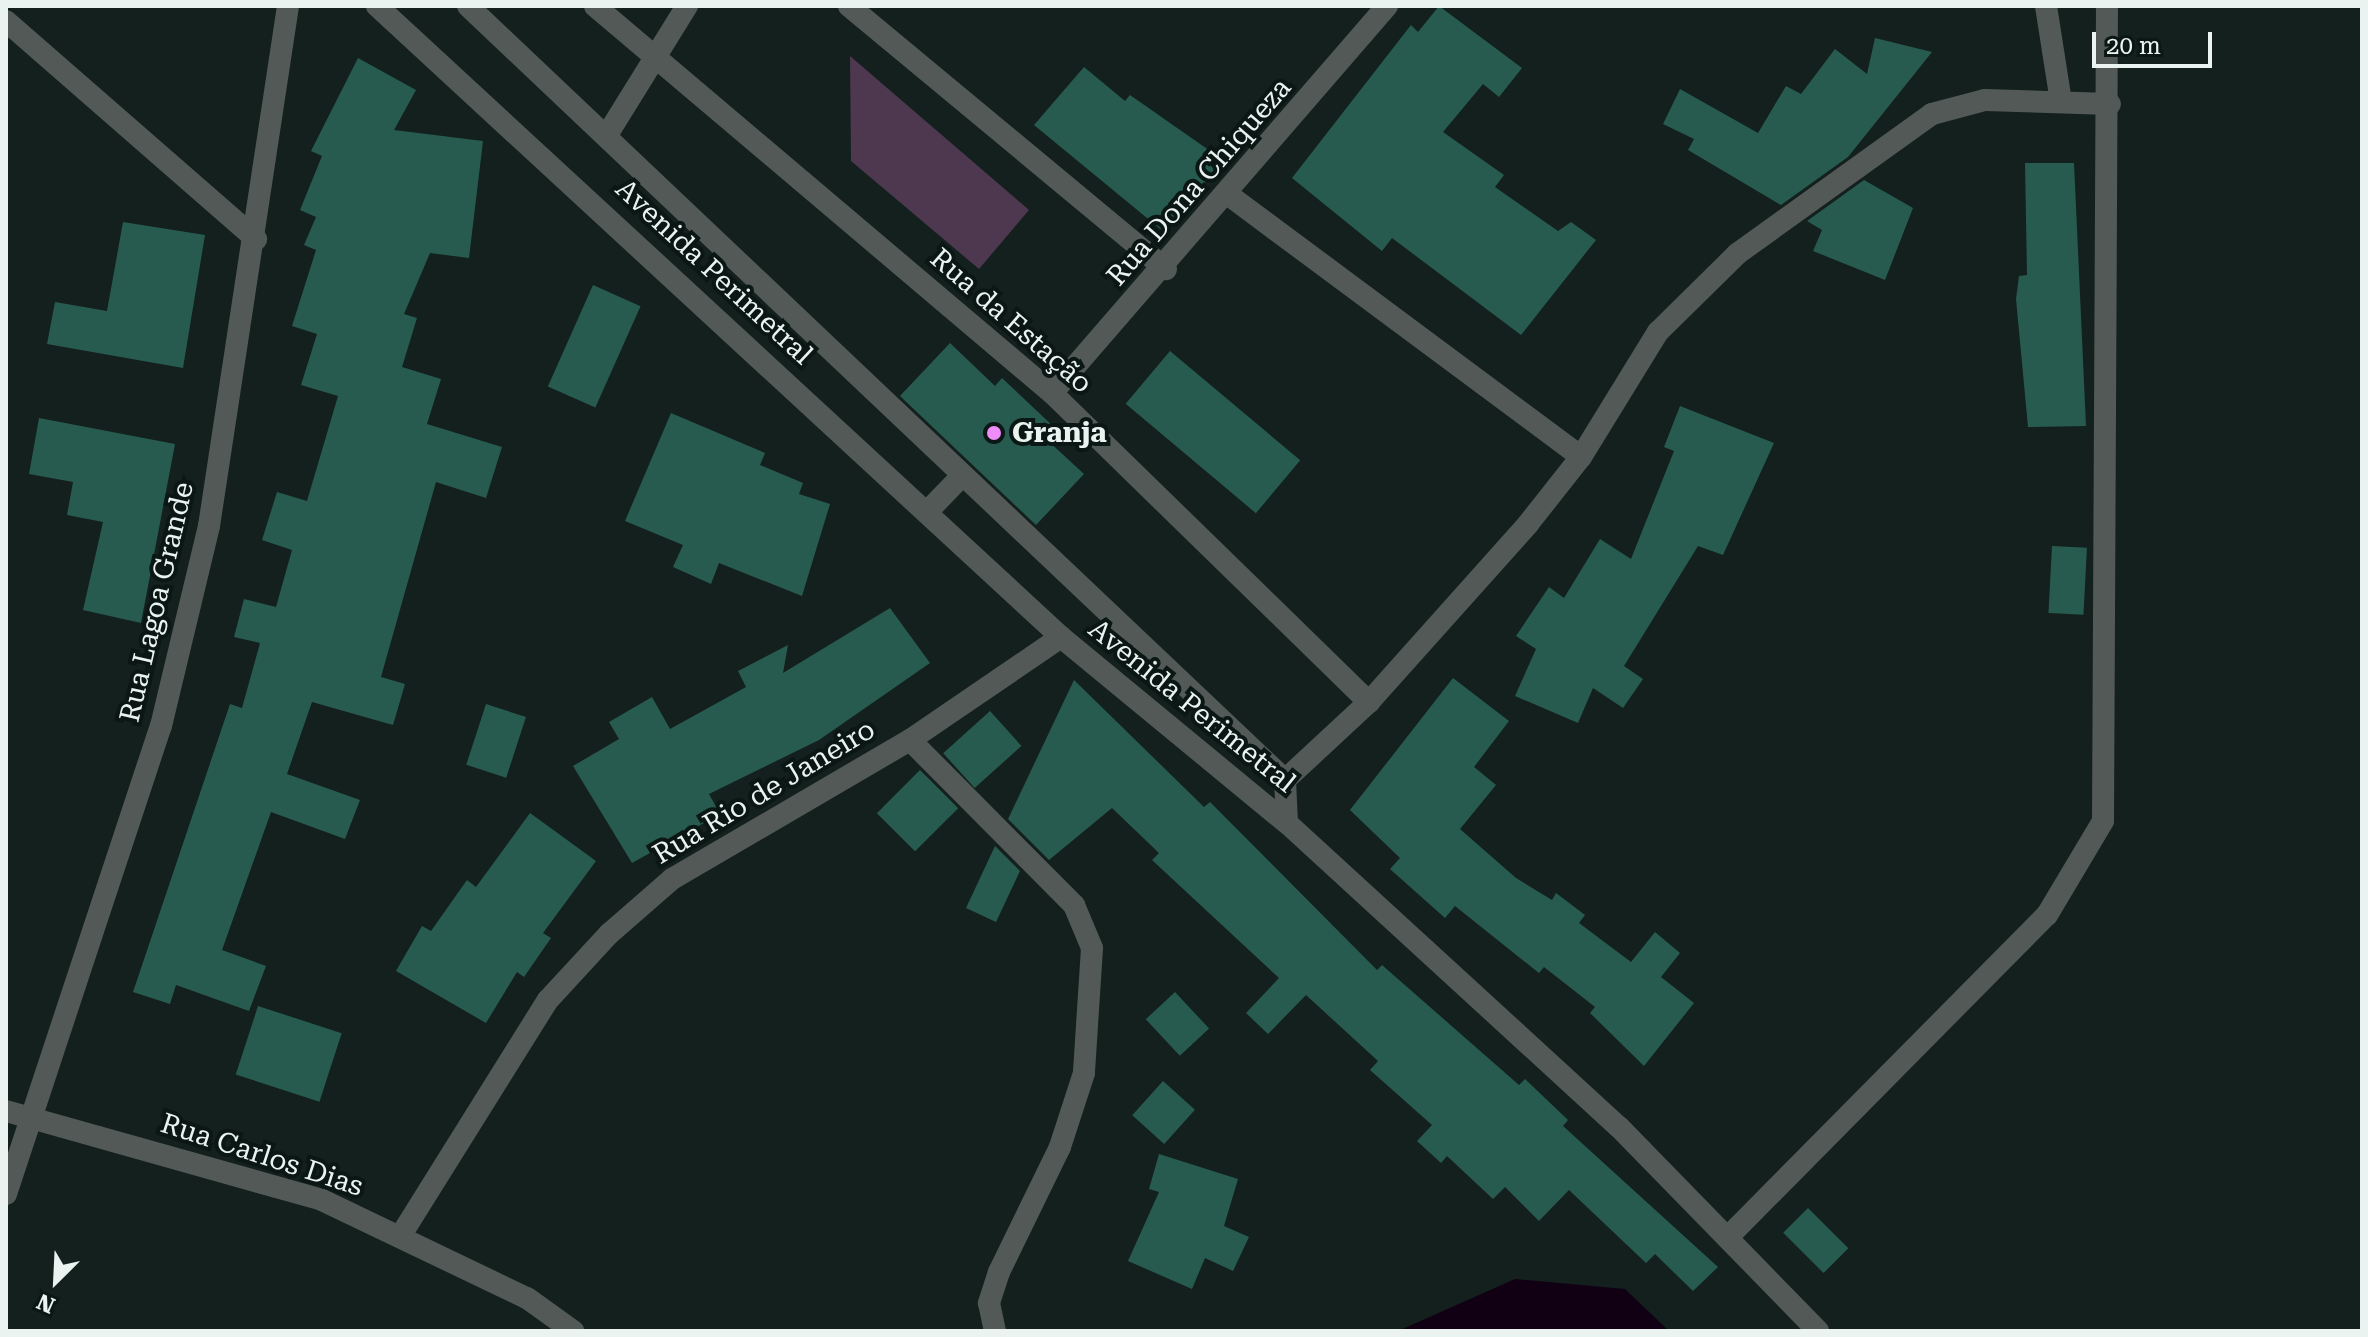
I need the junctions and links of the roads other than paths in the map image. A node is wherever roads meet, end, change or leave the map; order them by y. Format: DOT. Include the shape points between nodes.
graph roads {
  1 [pos="288,6"];
  2 [pos="377,6"];
  3 [pos="468,6"];
  4 [pos="595,6"];
  5 [pos="687,6"];
  6 [pos="849,6"];
  7 [pos="1387,6"];
  8 [pos="2046,6"];
  9 [pos="2107,6"];
  10 [pos="6,21"];
  11 [pos="655,55"];
  12 [pos="2061,102"];
  13 [pos="2110,104"];
  14 [pos="607,135"];
  15 [pos="1230,196"];
  16 [pos="256,239"];
  17 [pos="1166,269"];
  18 [pos="1052,393"];
  19 [pos="1581,457"];
  20 [pos="959,479"];
  21 [pos="927,512"];
  22 [pos="1061,637"];
  23 [pos="1369,702"];
  24 [pos="910,740"];
  25 [pos="1285,780"];
  26 [pos="1287,823"];
  27 [pos="6,1111"];
  28 [pos="30,1117"];
  29 [pos="6,1194"];
  30 [pos="1731,1234"];
  31 [pos="401,1235"];
  32 [pos="573,1331"];
  33 [pos="995,1331"];
  34 [pos="1818,1331"];
  1 -- 16 [label="street, Rua Lagoa Grande"];
  2 -- 21 [label="street, Avenida Perimetral"];
  3 -- 14 [label="street, Avenida Perimetral"];
  4 -- 11 [label="street, Rua da Estação"];
  5 -- 11 [label="street"];
  6 -- 17 [label="street"];
  7 -- 15 [label="street, Rua Dona Chiqueza"];
  8 -- 12 [label="street"];
  9 -- 13 [label="street"];
  10 -- 16 [label="street"];
  11 -- 14 [label="street"];
  11 -- 18 [label="street, Rua da Estação"];
  12 -- 13 [label="street"];
  12 -- 19 [label="street" via="1985,100 1932,114 1737,254 1658,332"];
  13 -- 30 [label="street" via="2103,821 2047,915"];
  14 -- 20 [label="street, Avenida Perimetral"];
  15 -- 17 [label="street, Rua Dona Chiqueza"];
  15 -- 19 [label="street"];
  16 -- 28 [label="street, Rua Lagoa Grande" via="209,526 161,726"];
  17 -- 18 [label="street, Rua Dona Chiqueza"];
  18 -- 23 [label="street, Rua da Estação"];
  19 -- 23 [label="street"];
  20 -- 21 [label="street"];
  20 -- 25 [label="street, Avenida Perimetral"];
  21 -- 22 [label="street, Avenida Perimetral"];
  22 -- 24 [label="street, Rua Rio de Janeiro"];
  22 -- 26 [label="street, Avenida Perimetral"];
  23 -- 25 [label="street"];
  24 -- 31 [label="street, Rua Rio de Janeiro" via="672,879 609,934 548,1000"];
  24 -- 33 [label="street" via="1074,905 1092,948 1084,1073 1060,1147 999,1272 989,1303"];
  25 -- 26 [label="street, Avenida Perimetral"];
  26 -- 30 [label="street"];
  27 -- 28 [label="street, Rua Carlos Dias"];
  28 -- 29 [label="street, Rua Lagoa Grande"];
  28 -- 31 [label="street, Rua Carlos Dias" via="322,1200"];
  30 -- 34 [label="street"];
  31 -- 32 [label="street, Rua Carlos Dias" via="527,1298"];
}
